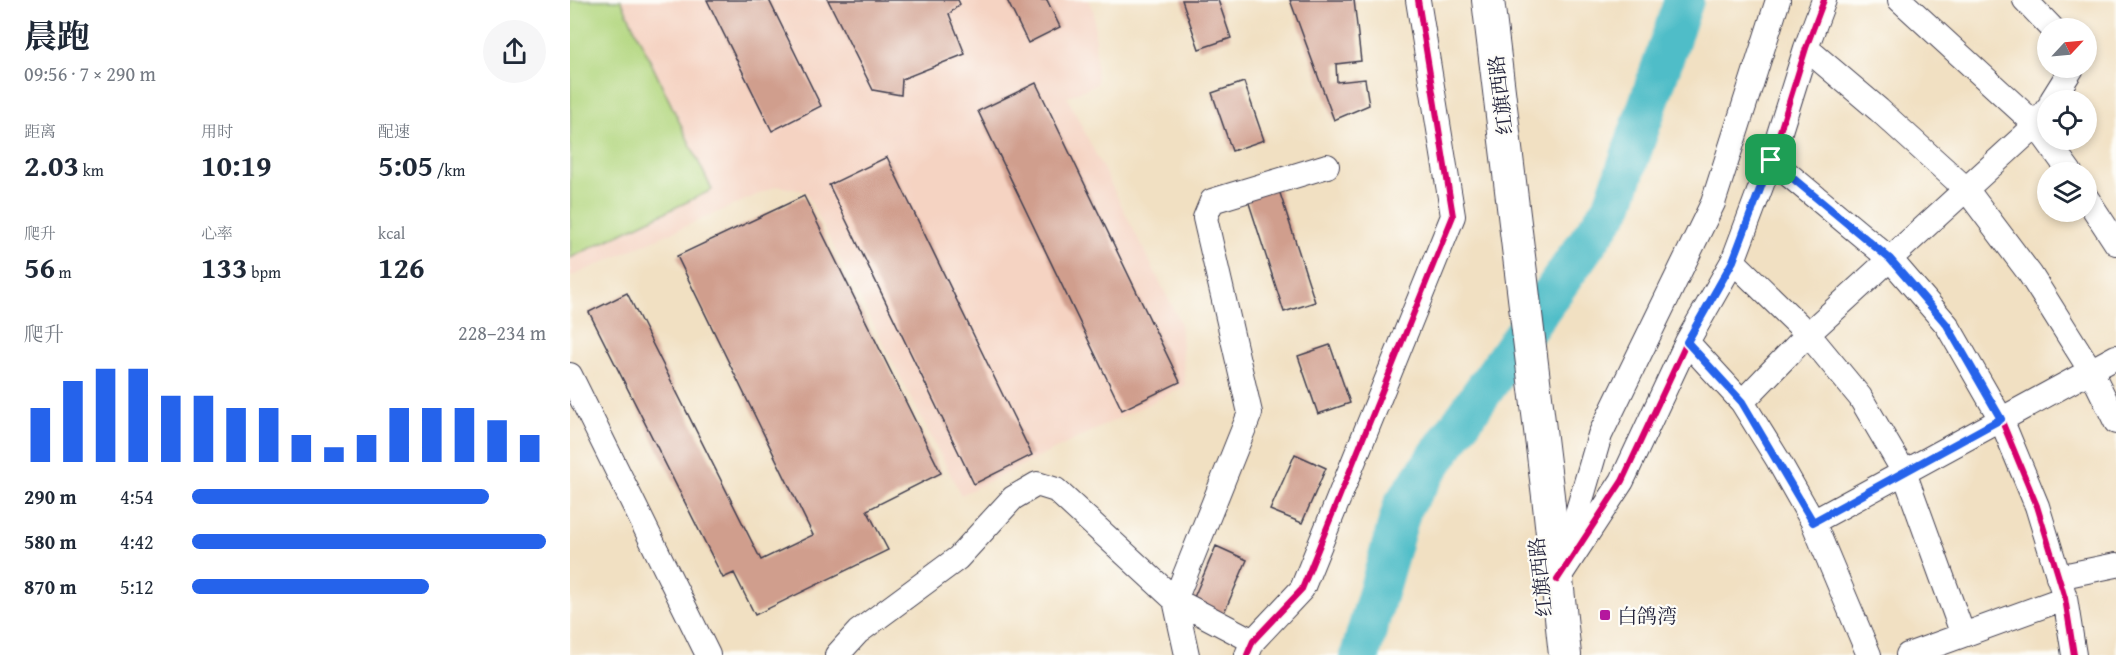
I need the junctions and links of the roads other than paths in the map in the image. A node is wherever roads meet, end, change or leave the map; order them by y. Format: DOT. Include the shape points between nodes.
graph roads {
  1 [pos="1418,0"];
  2 [pos="1488,0"];
  3 [pos="1778,0"];
  4 [pos="1824,0"];
  5 [pos="1900,0"];
  6 [pos="2025,0"];
  7 [pos="2042,18"];
  8 [pos="1806,48"];
  9 [pos="2037,112"];
  10 [pos="2037,121"];
  11 [pos="1771,160"];
  12 [pos="1327,166"];
  13 [pos="1966,189"];
  14 [pos="2097,214"];
  15 [pos="2116,243"];
  16 [pos="1890,259"];
  17 [pos="1733,261"];
  18 [pos="1808,334"];
  19 [pos="1687,342"];
  20 [pos="2116,357"];
  21 [pos="2091,371"];
  22 [pos="570,375"];
  23 [pos="1742,402"];
  24 [pos="2001,419"];
  25 [pos="2116,422"];
  26 [pos="1904,472"];
  27 [pos="1813,522"];
  28 [pos="2116,565"];
  29 [pos="1557,580"];
  30 [pos="2062,588"];
  31 [pos="1175,600"];
  32 [pos="1963,635"];
  33 [pos="1250,648"];
  34 [pos="708,655"];
  35 [pos="837,655"];
  36 [pos="1187,655"];
  37 [pos="1565,655"];
  38 [pos="1869,655"];
  39 [pos="1908,655"];
  40 [pos="2074,655"];
  1 -- 33 [label="street" via="1453,216 1302,589"];
  2 -- 29 [label="main road, 红旗西路"];
  3 -- 29 [label="street" via="1713,203 1600,435"];
  4 -- 8 [label="street"];
  5 -- 9 [label="street"];
  6 -- 7 [label="street"];
  8 -- 11 [label="street"];
  8 -- 13 [label="street"];
  10 -- 13 [label="street"];
  11 -- 16 [label="street"];
  11 -- 17 [label="street"];
  12 -- 31 [label="street" via="1212,201 1205,218 1250,413"];
  13 -- 16 [label="street"];
  13 -- 21 [label="street" via="2030,274"];
  14 -- 15 [label="street"];
  16 -- 18 [label="street"];
  16 -- 24 [label="street" via="1947,325"];
  17 -- 18 [label="street"];
  17 -- 19 [label="street"];
  18 -- 23 [label="street"];
  18 -- 26 [label="street" via="1860,398"];
  19 -- 23 [label="street"];
  19 -- 29 [label="street" via="1622,481"];
  20 -- 21 [label="street"];
  21 -- 24 [label="street"];
  21 -- 25 [label="street"];
  22 -- 34 [label="street"];
  23 -- 27 [label="street"];
  24 -- 26 [label="street"];
  24 -- 30 [label="street" via="2037,506"];
  26 -- 27 [label="street"];
  26 -- 32 [label="street"];
  27 -- 38 [label="street"];
  28 -- 30 [label="street"];
  29 -- 37 [label="main road, 红旗西路"];
  30 -- 32 [label="street"];
  30 -- 40 [label="street"];
  31 -- 33 [label="street"];
  31 -- 35 [label="street" via="1056,490 1037,484 1013,498 958,558 858,632"];
  31 -- 36 [label="street"];
  32 -- 39 [label="street"];
}
